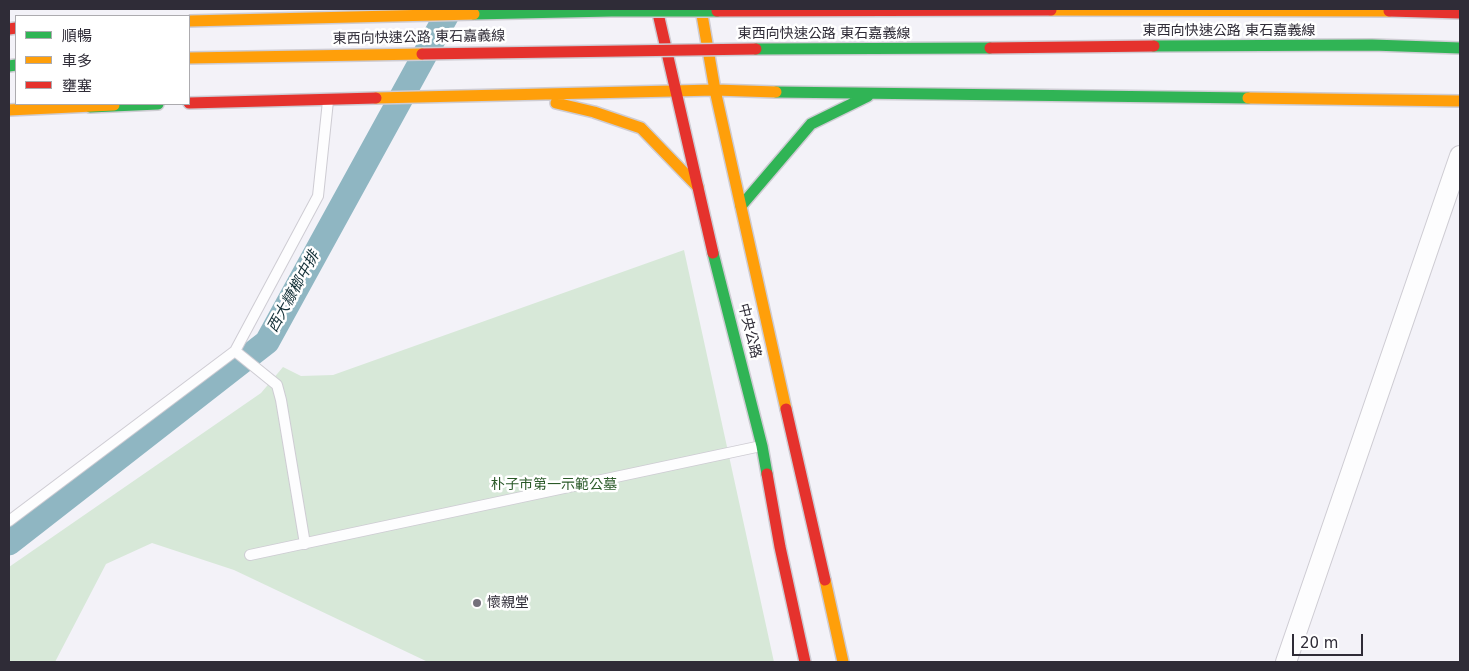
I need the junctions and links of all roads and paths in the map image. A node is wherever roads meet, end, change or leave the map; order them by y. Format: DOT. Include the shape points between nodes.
graph roads {
  1 [pos="657,9"];
  2 [pos="702,9"];
  3 [pos="1460,13"];
  4 [pos="190,21"];
  5 [pos="1460,48"];
  6 [pos="190,58"];
  7 [pos="675,90"];
  8 [pos="715,90"];
  9 [pos="872,94"];
  10 [pos="526,95"];
  11 [pos="328,100"];
  12 [pos="1460,101"];
  13 [pos="190,103"];
  14 [pos="114,105"];
  15 [pos="9,110"];
  16 [pos="9,114"];
  17 [pos="1460,156"];
  18 [pos="698,187"];
  19 [pos="742,206"];
  20 [pos="239,353"];
  21 [pos="762,446"];
  22 [pos="9,521"];
  23 [pos="305,544"];
  24 [pos="250,555"];
  25 [pos="805,662"];
  26 [pos="843,662"];
  27 [pos="1286,662"];
  1 -- 7 [label="main road, 中央公路"];
  2 -- 8 [label="main road, 中央公路"];
  3 -- 4 [label="main road, 東西向快速公路 東石嘉義線, bridge" via="1374,10 611,11"];
  5 -- 6 [label="main road, 東西向快速公路 東石嘉義線, bridge" via="1372,45 615,50"];
  7 -- 8 [label="main road"];
  7 -- 10 [label="main road"];
  7 -- 18 [label="main road, 中央公路"];
  8 -- 9 [label="main road"];
  8 -- 19 [label="main road, 中央公路"];
  9 -- 12 [label="main road"];
  9 -- 19 [label="main road" via="812,124"];
  10 -- 11 [label="main road"];
  10 -- 18 [label="main road" via="594,112 640,128"];
  11 -- 13 [label="main road"];
  11 -- 20 [label="lane" via="318,196"];
  14 -- 15 [label="main road"];
  14 -- 16 [label="main road"];
  17 -- 27 [label="street"];
  18 -- 21 [label="main road, 中央公路"];
  19 -- 26 [label="main road, 中央公路" via="811,540"];
  20 -- 22 [label="lane"];
  20 -- 23 [label="lane" via="277,384"];
  21 -- 23 [label="lane"];
  21 -- 25 [label="main road, 中央公路"];
  23 -- 24 [label="lane"];
}
